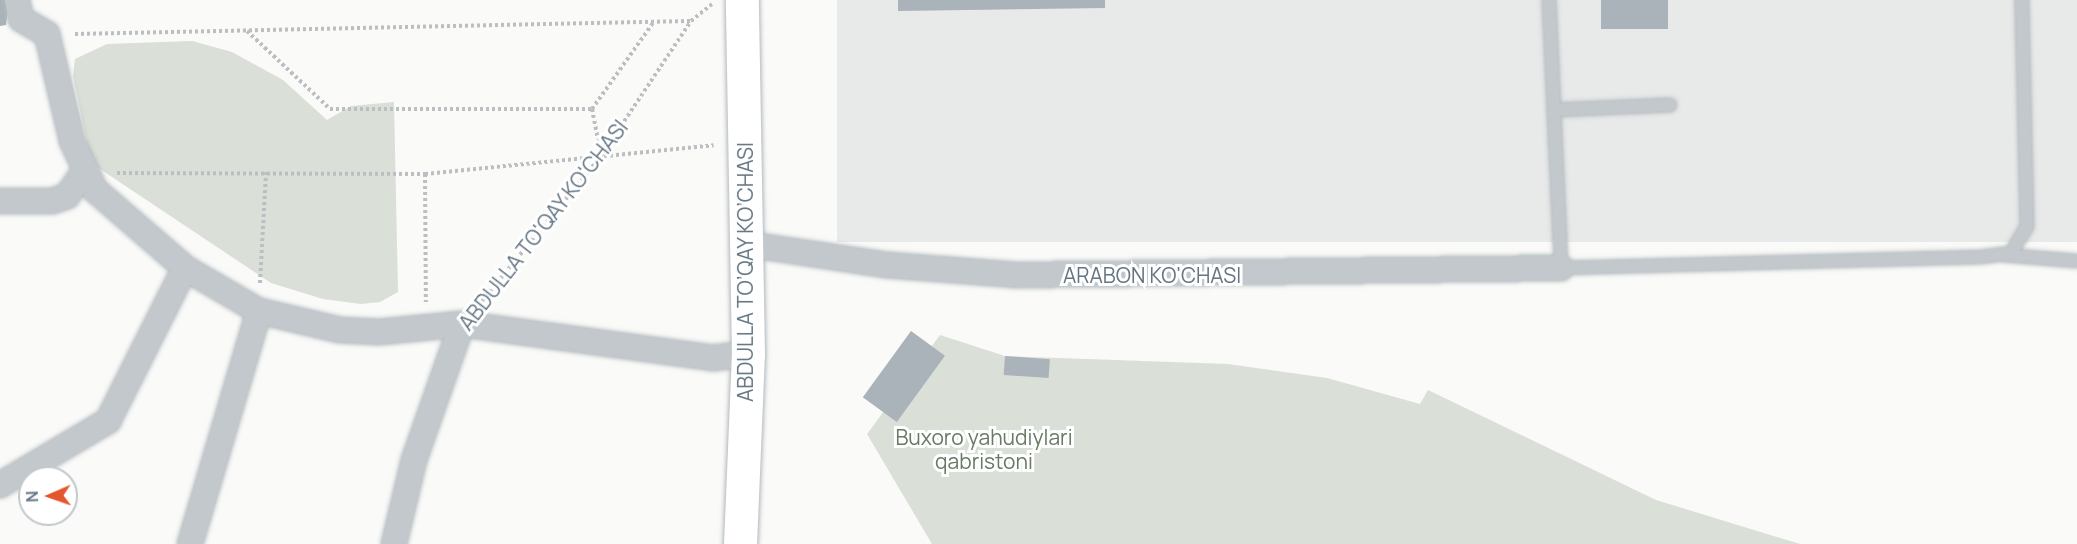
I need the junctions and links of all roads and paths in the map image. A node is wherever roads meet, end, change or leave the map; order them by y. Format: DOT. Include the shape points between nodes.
graph roads {
  1 [pos="17,0"];
  2 [pos="717,0"];
  3 [pos="742,0"];
  4 [pos="1549,0"];
  5 [pos="2022,0"];
  6 [pos="691,21"];
  7 [pos="654,22"];
  8 [pos="246,30"];
  9 [pos="47,34"];
  10 [pos="1670,105"];
  11 [pos="592,109"];
  12 [pos="1554,110"];
  13 [pos="744,142"];
  14 [pos="601,156"];
  15 [pos="266,172"];
  16 [pos="83,173"];
  17 [pos="425,174"];
  18 [pos="0,201"];
  19 [pos="746,244"];
  20 [pos="2001,255"];
  21 [pos="2077,261"];
  22 [pos="1561,267"];
  23 [pos="185,268"];
  24 [pos="259,311"];
  25 [pos="462,324"];
  26 [pos="426,327"];
  27 [pos="748,354"];
  28 [pos="0,485"];
  29 [pos="190,544"];
  30 [pos="394,544"];
  31 [pos="740,544"];
  1 -- 9 [label="street" via="21,19"];
  2 -- 6 [label="path, ABDULLA TO'QAY KO'CHASI"];
  3 -- 13 [label="street, ABDULLA TO’QAY KO’CHASI"];
  4 -- 12 [label="lane"];
  5 -- 20 [label="lane" via="2026,226 2019,245"];
  6 -- 7 [label="path"];
  6 -- 14 [label="path, ABDULLA TO'QAY KO'CHASI"];
  7 -- 8 [label="path"];
  7 -- 11 [label="path"];
  8 -- 9 [label="path"];
  8 -- 11 [label="path" via="330,109"];
  9 -- 16 [label="street"];
  10 -- 12 [label="lane"];
  11 -- 14 [label="path"];
  12 -- 22 [label="lane"];
  13 -- 14 [label="path"];
  13 -- 19 [label="street, ABDULLA TO’QAY KO’CHASI"];
  14 -- 17 [label="path"];
  14 -- 25 [label="path, ABDULLA TO'QAY KO'CHASI"];
  15 -- 16 [label="path"];
  15 -- 17 [label="path"];
  15 -- 24 [label="path"];
  16 -- 18 [label="street" via="67,196 52,201"];
  16 -- 23 [label="street" via="116,210"];
  17 -- 26 [label="path"];
  19 -- 22 [label="street, ARABON KO'CHASI" via="887,266 1016,275"];
  19 -- 27 [label="street, ABDULLA TO’QAY KO’CHASI"];
  20 -- 21 [label="lane"];
  20 -- 22 [label="lane"];
  23 -- 24 [label="street"];
  23 -- 28 [label="street" via="108,421"];
  24 -- 26 [label="street" via="340,330"];
  24 -- 29 [label="street" via="250,352"];
  25 -- 26 [label="street"];
  25 -- 27 [label="street" via="713,358"];
  25 -- 30 [label="street, ABDULLA TO'QAY KO'CHASI" via="417,449"];
  27 -- 31 [label="street, ABDULLA TO’QAY KO’CHASI"];
}
